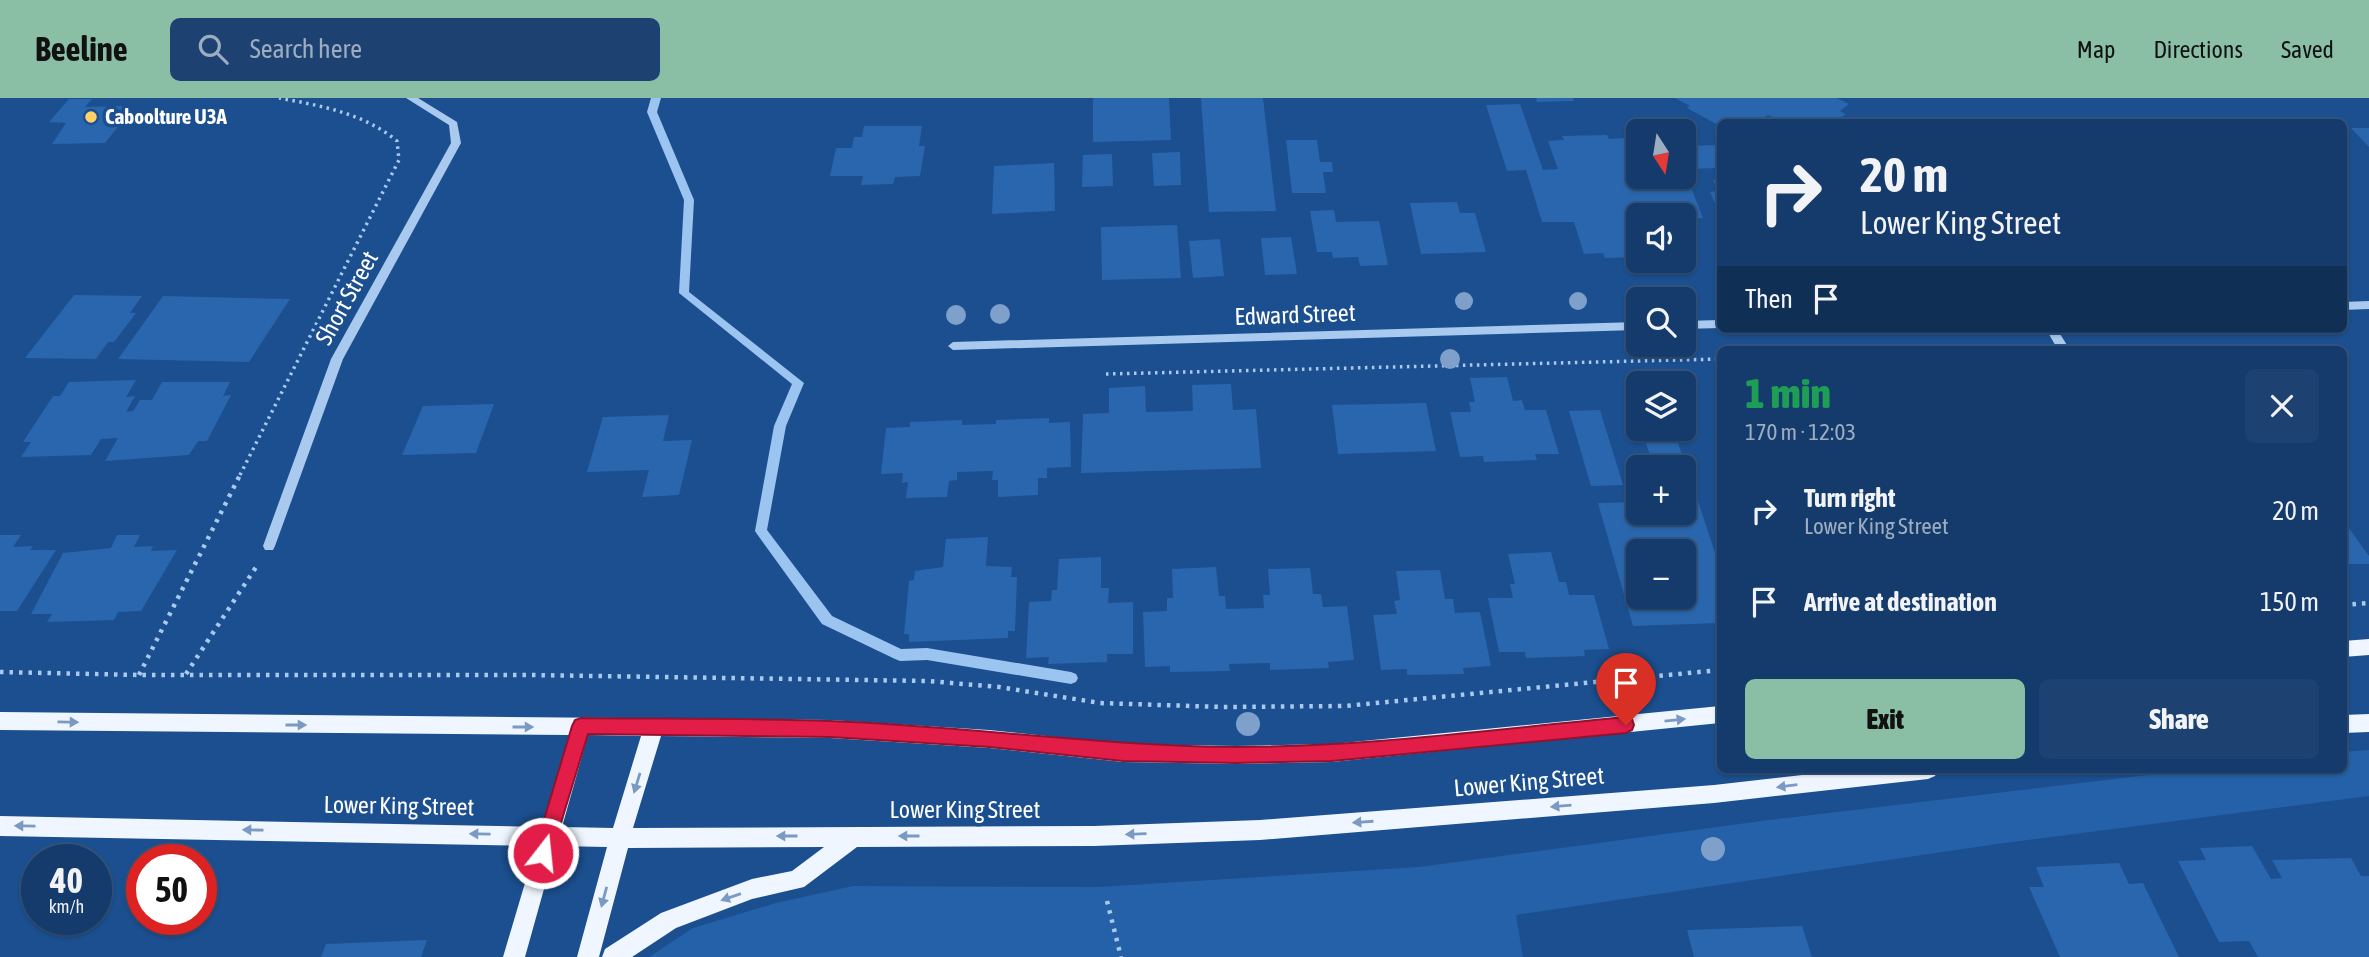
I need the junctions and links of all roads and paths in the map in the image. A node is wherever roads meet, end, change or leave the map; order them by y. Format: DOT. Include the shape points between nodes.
graph roads {
  1 [pos="279,98"];
  2 [pos="411,98"];
  3 [pos="2347,306"];
  4 [pos="2369,306"];
  5 [pos="1717,324"];
  6 [pos="1696,325"];
  7 [pos="1626,326"];
  8 [pos="953,346"];
  9 [pos="1717,359"];
  10 [pos="1106,374"];
  11 [pos="270,546"];
  12 [pos="2369,603"];
  13 [pos="2347,605"];
  14 [pos="2369,647"];
  15 [pos="2347,649"];
  16 [pos="1717,670"];
  17 [pos="0,673"];
  18 [pos="186,674"];
  19 [pos="139,675"];
  20 [pos="1717,715"];
  21 [pos="0,721"];
  22 [pos="2369,723"];
  23 [pos="2347,724"];
  24 [pos="581,726"];
  25 [pos="654,727"];
  26 [pos="1901,773"];
  27 [pos="0,826"];
  28 [pos="548,835"];
  29 [pos="855,836"];
  30 [pos="620,838"];
  31 [pos="1107,901"];
  32 [pos="514,957"];
  33 [pos="588,957"];
  34 [pos="613,957"];
  35 [pos="1121,957"];
  1 -- 19 [label="path" via="337,109 382,127 397,141 399,160"];
  2 -- 11 [label="street, Short Street" via="454,124 456,143 337,359"];
  3 -- 4 [label="street"];
  5 -- 6 [label="street"];
  7 -- 8 [label="street, Edward Street"];
  9 -- 10 [label="path"];
  11 -- 18 [label="path"];
  12 -- 13 [label="path"];
  14 -- 15 [label="main road"];
  16 -- 18 [label="path" via="1345,706 1222,707 1100,703 928,681"];
  17 -- 19 [label="path"];
  18 -- 19 [label="path"];
  25 -- 20 [label="main road, Lower King Street, one-way" via="830,729 1123,752 1236,755 1346,752"];
  21 -- 24 [label="main road, Lower King Street, one-way"];
  22 -- 23 [label="main road"];
  24 -- 25 [label="main road, Lower King Street"];
  24 -- 28 [label="main road"];
  25 -- 30 [label="main road, one-way"];
  26 -- 29 [label="main road, Lower King Street, one-way" via="1714,794 1261,830 1094,836"];
  28 -- 27 [label="main road, Lower King Street, one-way"];
  28 -- 30 [label="main road, Lower King Street"];
  28 -- 32 [label="main road"];
  29 -- 30 [label="main road, Lower King Street, one-way"];
  29 -- 34 [label="main road, one-way" via="797,880 752,890 669,920"];
  30 -- 33 [label="main road, one-way"];
  31 -- 35 [label="path"];
}
